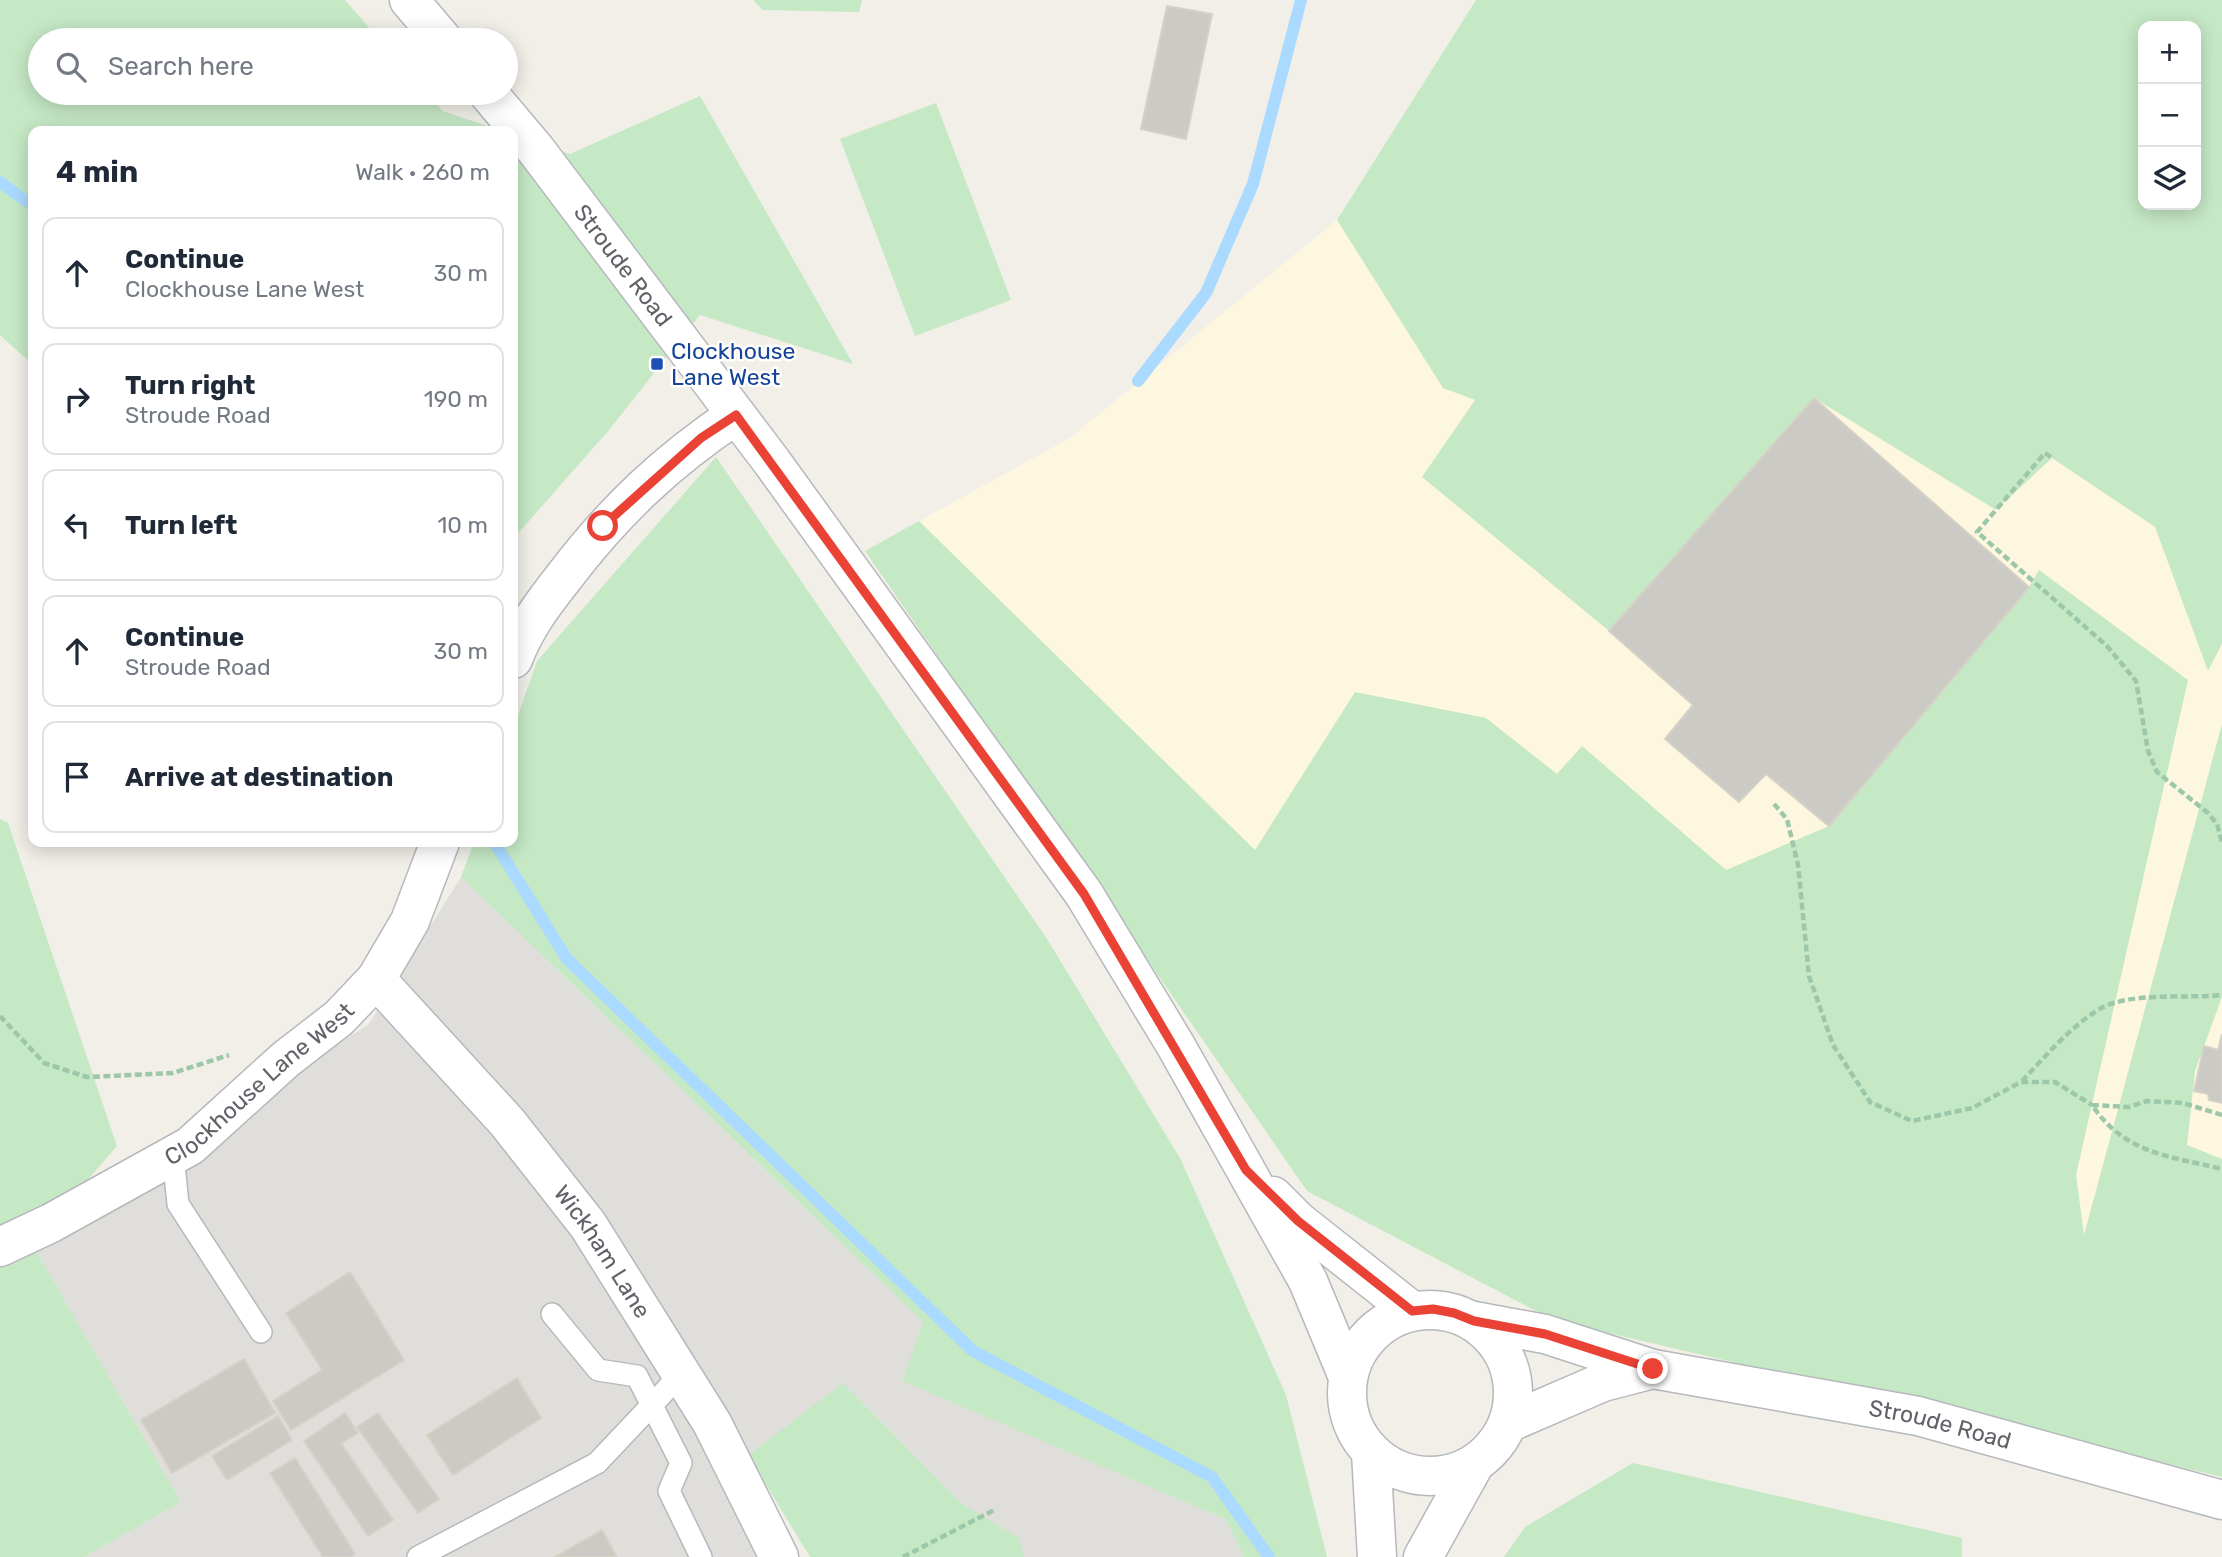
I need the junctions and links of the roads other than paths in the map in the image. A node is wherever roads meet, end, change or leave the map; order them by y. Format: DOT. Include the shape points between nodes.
graph roads {
  1 [pos="409,0"];
  2 [pos="433,28"];
  3 [pos="498,105"];
  4 [pos="516,126"];
  5 [pos="518,129"];
  6 [pos="736,415"];
  7 [pos="518,646"];
  8 [pos="438,847"];
  9 [pos="376,979"];
  10 [pos="173,1155"];
  11 [pos="1246,1170"];
  12 [pos="0,1247"];
  13 [pos="1412,1311"];
  14 [pos="552,1314"];
  15 [pos="1474,1321"];
  16 [pos="261,1332"];
  17 [pos="1653,1369"];
  18 [pos="681,1374"];
  19 [pos="1348,1377"];
  20 [pos="652,1404"];
  21 [pos="1508,1423"];
  22 [pos="1371,1453"];
  23 [pos="1474,1465"];
  24 [pos="2222,1500"];
  25 [pos="418,1557"];
  26 [pos="701,1557"];
  27 [pos="779,1557"];
  28 [pos="1377,1557"];
  29 [pos="1423,1557"];
  1 -- 2 [label="street"];
  3 -- 4 [label="street, Stroude Road"];
  5 -- 6 [label="street, Stroude Road"];
  6 -- 7 [label="street" via="701,438 603,526 525,627"];
  6 -- 11 [label="street, Stroude Road" via="1084,894"];
  8 -- 9 [label="street, Clockhouse Lane West" via="410,921"];
  9 -- 10 [label="street, Clockhouse Lane West" via="339,1017 190,1146"];
  9 -- 18 [label="street, Wickham Lane" via="507,1122 588,1225"];
  10 -- 12 [label="street, Clockhouse Lane West"];
  10 -- 16 [label="lane" via="178,1205"];
  11 -- 13 [label="street, Stroude Road" via="1298,1221"];
  11 -- 19 [label="street, Stroude Road" via="1308,1281"];
  13 -- 15 [label="street" via="1433,1309"];
  13 -- 19 [label="street" via="1371,1333 1356,1353"];
  14 -- 20 [label="lane" via="598,1370 637,1376"];
  15 -- 17 [label="street, Stroude Road" via="1545,1334"];
  15 -- 21 [label="street" via="1492,1336 1513,1377 1514,1401"];
  17 -- 21 [label="street, Stroude Road" via="1603,1382"];
  17 -- 24 [label="street, Stroude Road" via="1918,1416"];
  18 -- 20 [label="lane"];
  18 -- 27 [label="street, Wickham Lane" via="712,1423"];
  19 -- 22 [label="street" via="1348,1405 1355,1430"];
  20 -- 25 [label="lane" via="597,1463"];
  20 -- 26 [label="lane" via="681,1463 669,1491"];
  21 -- 23 [label="street" via="1494,1447"];
  22 -- 23 [label="street" via="1386,1464 1420,1476"];
  22 -- 28 [label="street"];
  23 -- 29 [label="street"];
}
